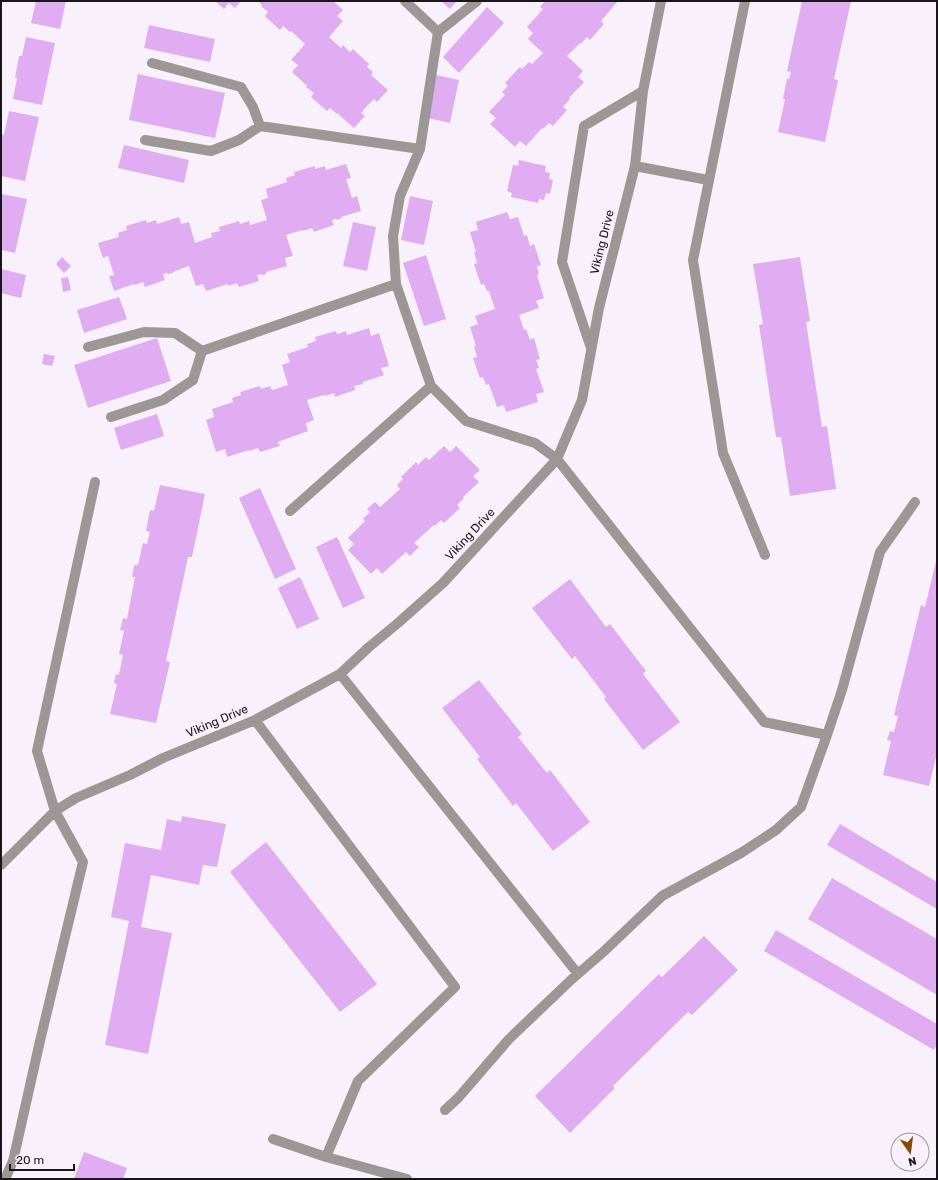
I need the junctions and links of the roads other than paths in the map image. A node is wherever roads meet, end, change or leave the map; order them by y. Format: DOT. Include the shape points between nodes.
graph roads {
  1 [pos="405,1"];
  2 [pos="477,1"];
  3 [pos="661,1"];
  4 [pos="745,1"];
  5 [pos="438,32"];
  6 [pos="152,63"];
  7 [pos="643,91"];
  8 [pos="260,126"];
  9 [pos="145,140"];
  10 [pos="420,149"];
  11 [pos="635,166"];
  12 [pos="708,180"];
  13 [pos="396,284"];
  14 [pos="88,347"];
  15 [pos="202,351"];
  16 [pos="592,351"];
  17 [pos="431,386"];
  18 [pos="111,417"];
  19 [pos="557,459"];
  20 [pos="95,482"];
  21 [pos="915,502"];
  22 [pos="290,511"];
  23 [pos="765,555"];
  24 [pos="340,674"];
  25 [pos="255,720"];
  26 [pos="826,735"];
  27 [pos="55,811"];
  28 [pos="1,865"];
  29 [pos="578,974"];
  30 [pos="445,1110"];
  31 [pos="273,1139"];
  32 [pos="326,1156"];
  33 [pos="5,1179"];
  34 [pos="407,1179"];
  1 -- 5 [label="street"];
  2 -- 5 [label="street"];
  3 -- 7 [label="street, Viking Drive"];
  4 -- 12 [label="street"];
  5 -- 10 [label="street"];
  6 -- 8 [label="street" via="241,87 253,107"];
  7 -- 11 [label="street, Viking Drive"];
  7 -- 16 [label="street" via="584,126 562,262"];
  8 -- 9 [label="street" via="239,140 211,151"];
  8 -- 10 [label="street"];
  10 -- 13 [label="street" via="400,196 393,236"];
  11 -- 12 [label="street"];
  11 -- 16 [label="street, Viking Drive"];
  12 -- 23 [label="street" via="693,260 723,453"];
  13 -- 15 [label="street"];
  13 -- 17 [label="street"];
  14 -- 15 [label="street" via="144,332 175,332"];
  15 -- 18 [label="street" via="193,380 163,400"];
  16 -- 19 [label="street, Viking Drive" via="582,400"];
  17 -- 19 [label="street" via="466,421 535,443"];
  17 -- 22 [label="street"];
  19 -- 24 [label="street, Viking Drive" via="443,583"];
  19 -- 26 [label="street" via="764,722"];
  20 -- 27 [label="street" via="37,751"];
  21 -- 26 [label="street" via="880,552 842,690"];
  24 -- 25 [label="street, Viking Drive"];
  24 -- 29 [label="street"];
  25 -- 27 [label="street, Viking Drive" via="163,758 76,798"];
  25 -- 32 [label="street" via="455,987 358,1080"];
  26 -- 29 [label="street" via="801,807 776,830 741,853 662,896"];
  27 -- 28 [label="street, Viking Drive"];
  27 -- 33 [label="street" via="83,862 13,1161"];
  29 -- 30 [label="street" via="509,1039"];
  31 -- 32 [label="street"];
  32 -- 34 [label="street"];
}
